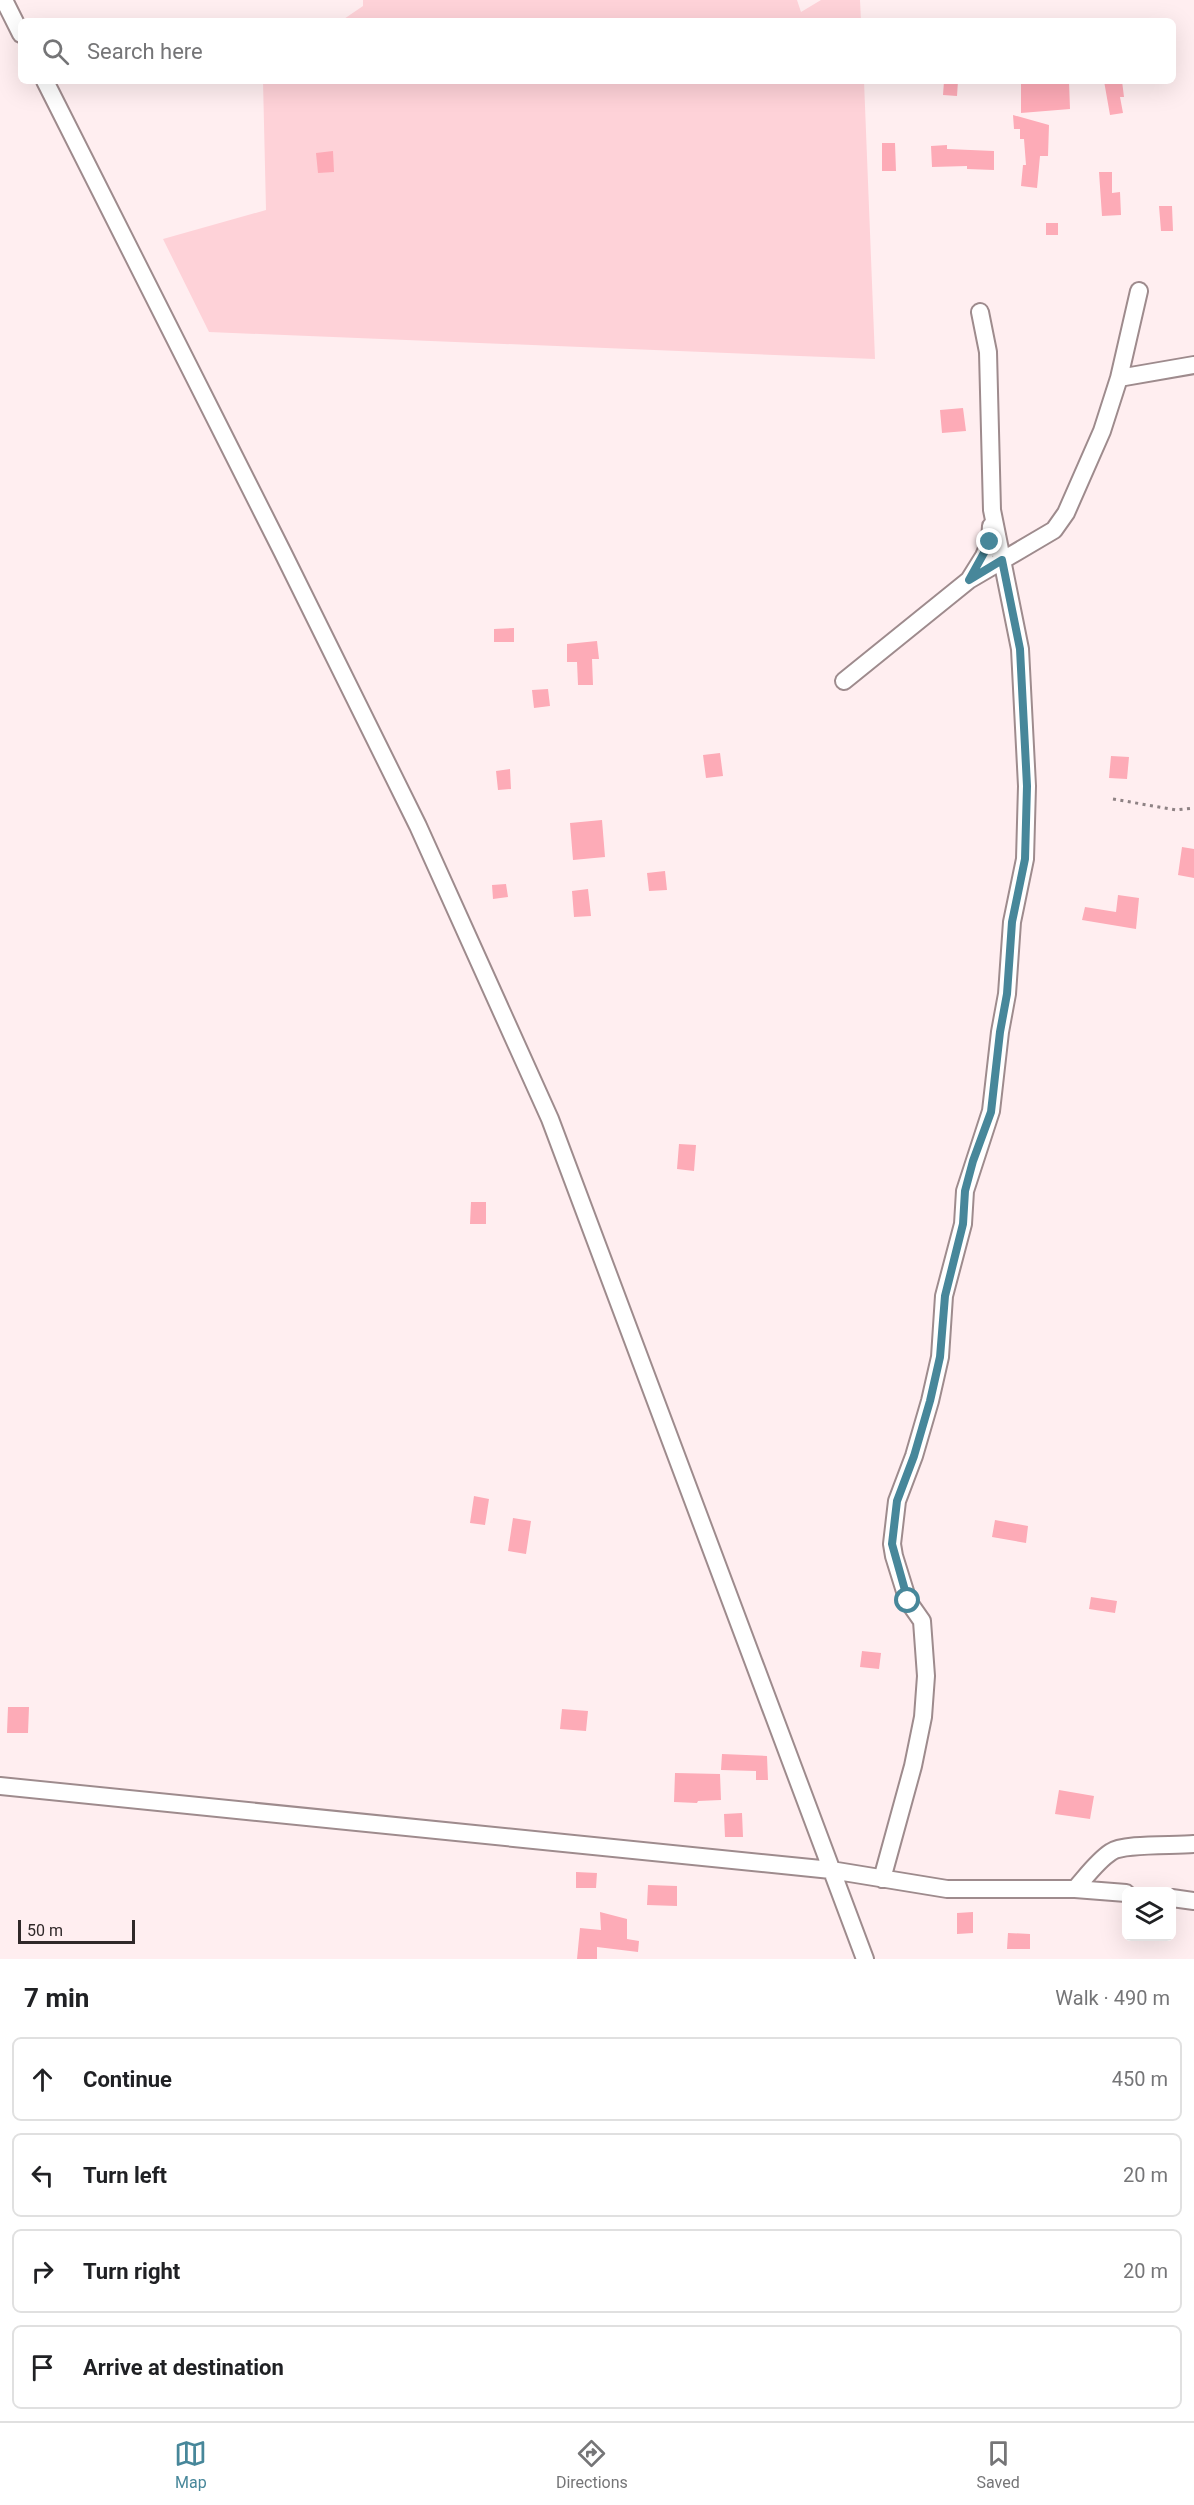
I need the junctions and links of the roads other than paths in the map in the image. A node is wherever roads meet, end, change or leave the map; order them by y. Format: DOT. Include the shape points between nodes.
graph roads {
  1 [pos="4,0"];
  2 [pos="18,28"];
  3 [pos="47,84"];
  4 [pos="1139,291"];
  5 [pos="980,312"];
  6 [pos="1194,365"];
  7 [pos="1119,378"];
  8 [pos="992,510"];
  9 [pos="1002,560"];
  10 [pos="969,580"];
  11 [pos="844,681"];
  12 [pos="0,1786"];
  13 [pos="1194,1844"];
  14 [pos="831,1870"];
  15 [pos="882,1879"];
  16 [pos="1075,1888"];
  17 [pos="1122,1893"];
  18 [pos="1176,1899"];
  19 [pos="1194,1901"];
  20 [pos="865,1959"];
  1 -- 2 [label="street"];
  3 -- 14 [label="street" via="413,815 550,1119"];
  4 -- 7 [label="street"];
  5 -- 8 [label="street" via="988,352"];
  6 -- 7 [label="street"];
  7 -- 9 [label="street" via="1102,431 1066,513 1054,530"];
  8 -- 9 [label="street"];
  8 -- 10 [label="street" via="990,542"];
  9 -- 10 [label="street"];
  9 -- 15 [label="street" via="1020,649 1027,786 1025,859 1012,922 991,1112 965,1191 963,1224 945,1296 940,1357 930,1401 897,1501 892,1544 908,1601 922,1621 926,1676 913,1766"];
  10 -- 11 [label="street"];
  12 -- 14 [label="street"];
  13 -- 16 [label="street" via="1121,1846 1109,1852"];
  14 -- 15 [label="street"];
  14 -- 20 [label="street"];
  15 -- 16 [label="street" via="947,1888"];
  16 -- 17 [label="street"];
  18 -- 19 [label="street"];
}
